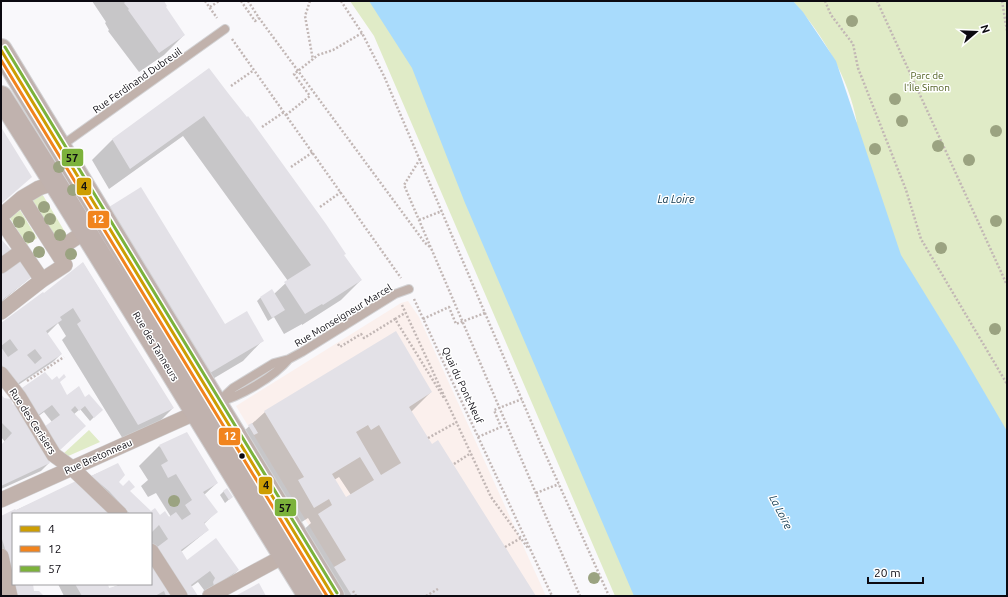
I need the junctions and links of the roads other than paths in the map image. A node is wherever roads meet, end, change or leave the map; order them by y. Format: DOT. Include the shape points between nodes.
graph roads {
  1 [pos="225,29"];
  2 [pos="1,50"];
  3 [pos="1,97"];
  4 [pos="60,146"];
  5 [pos="54,183"];
  6 [pos="22,198"];
  7 [pos="1,216"];
  8 [pos="1,220"];
  9 [pos="86,231"];
  10 [pos="22,251"];
  11 [pos="56,251"];
  12 [pos="1,266"];
  13 [pos="42,280"];
  14 [pos="409,289"];
  15 [pos="1,312"];
  16 [pos="1,374"];
  17 [pos="217,403"];
  18 [pos="195,412"];
  19 [pos="72,468"];
  20 [pos="1,500"];
  21 [pos="119,513"];
  22 [pos="152,553"];
  23 [pos="1,556"];
  24 [pos="284,556"];
  25 [pos="10,596"];
  26 [pos="180,596"];
  27 [pos="210,596"];
  28 [pos="309,596"];
  29 [pos="333,596"];
  1 -- 4 [label="lane, Rue Ferdinand Dubreuil"];
  2 -- 4 [label="main road"];
  3 -- 5 [label="main road, Rue des Tanneurs"];
  4 -- 17 [label="main road"];
  5 -- 6 [label="street"];
  5 -- 9 [label="main road, Rue des Tanneurs"];
  6 -- 7 [label="street"];
  6 -- 11 [label="street"];
  8 -- 10 [label="street"];
  9 -- 11 [label="street"];
  9 -- 18 [label="main road, Rue des Tanneurs"];
  10 -- 12 [label="street"];
  10 -- 13 [label="street"];
  11 -- 13 [label="street" via="65,265"];
  13 -- 15 [label="street"];
  14 -- 17 [label="lane, Rue Monseigneur Marcel" via="395,294 289,359 277,362 233,388"];
  16 -- 19 [label="street, Rue des Cerisiers" via="14,390 54,455"];
  17 -- 18 [label="street, Rue Bretonneau"];
  17 -- 29 [label="main road"];
  18 -- 19 [label="street, Rue Bretonneau"];
  18 -- 24 [label="main road, Rue des Tanneurs"];
  19 -- 20 [label="street, Rue Bretonneau"];
  19 -- 21 [label="street, Rue des Cerisiers"];
  22 -- 26 [label="street"];
  23 -- 25 [label="street"];
  24 -- 27 [label="street"];
  24 -- 28 [label="main road, Rue des Tanneurs"];
}
